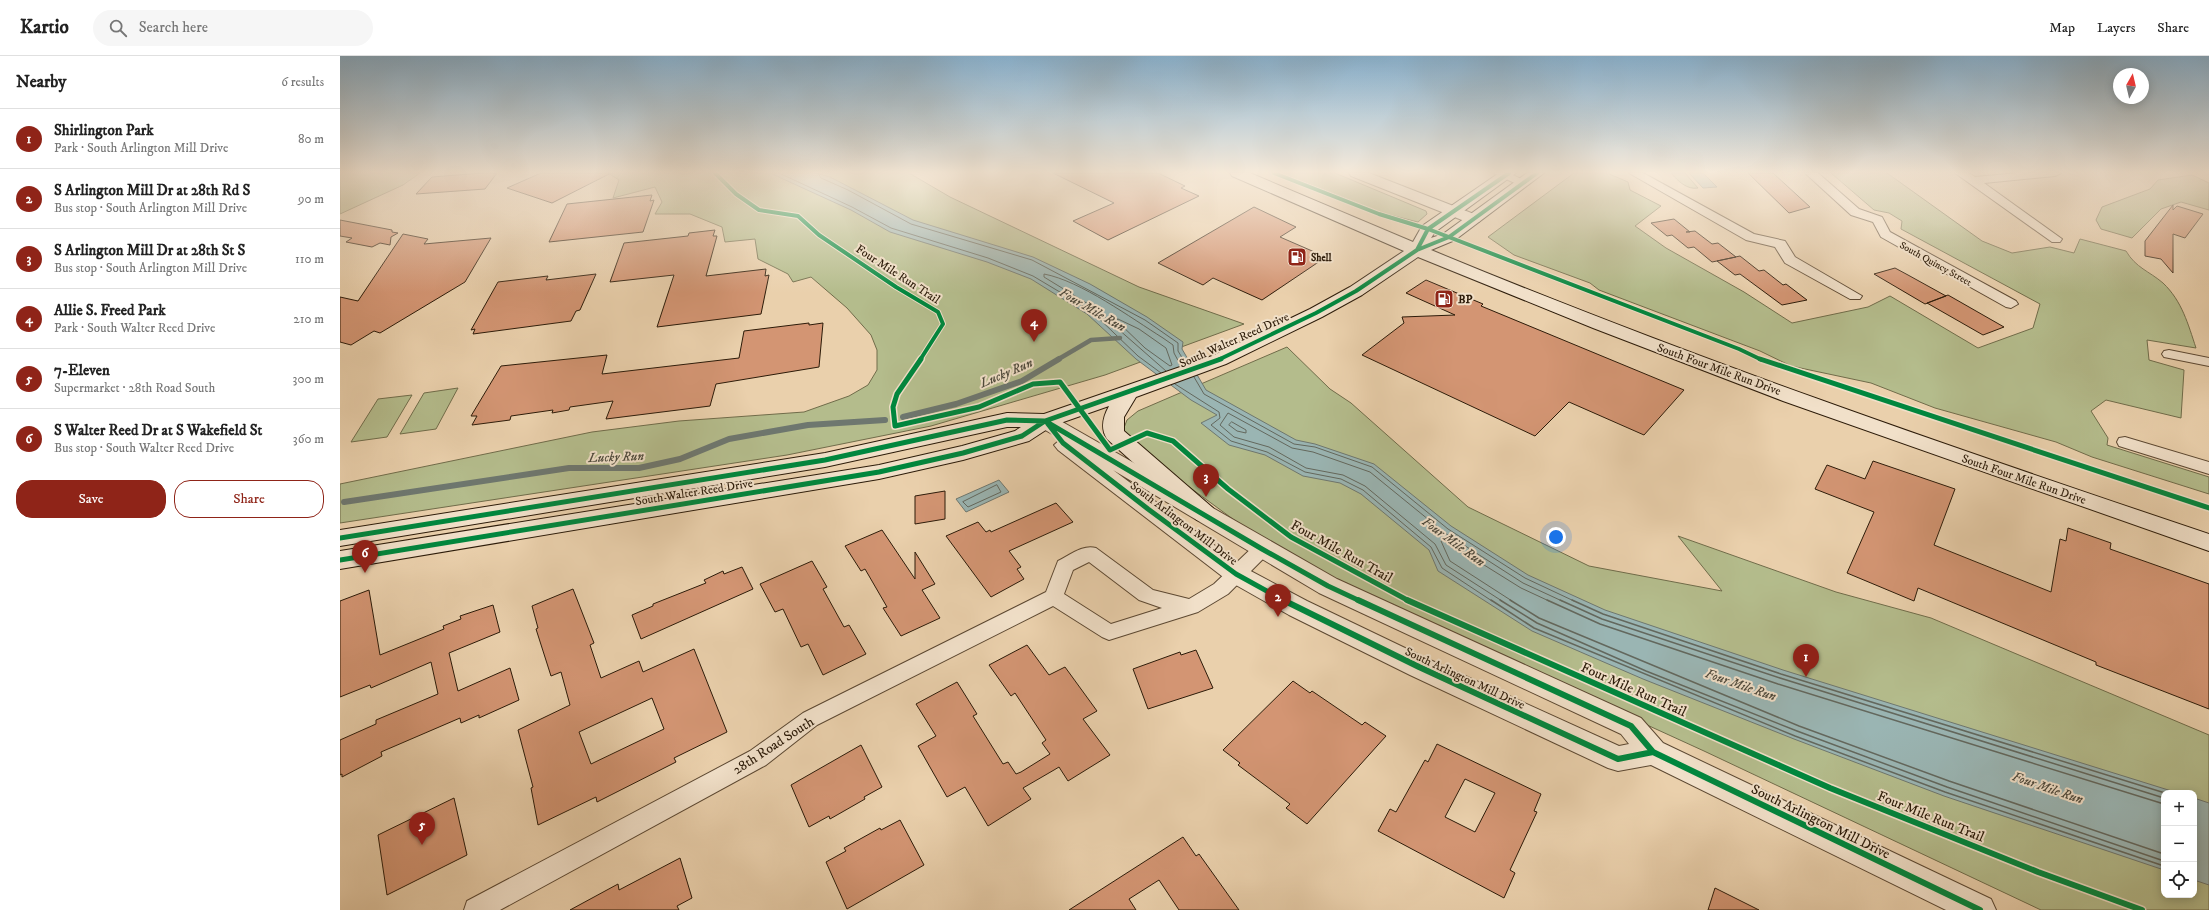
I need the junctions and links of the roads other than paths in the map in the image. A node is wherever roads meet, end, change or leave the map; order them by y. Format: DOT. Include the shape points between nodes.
graph roads {
  1 [pos="1330,213"];
  2 [pos="1450,213"];
  3 [pos="1458,213"];
  4 [pos="1482,213"];
  5 [pos="1707,213"];
  6 [pos="1857,213"];
  7 [pos="2019,213"];
  8 [pos="1473,219"];
  9 [pos="2056,239"];
  10 [pos="1417,250"];
  11 [pos="1855,296"];
  12 [pos="2010,304"];
  13 [pos="2169,354"];
  14 [pos="2209,362"];
  15 [pos="1126,395"];
  16 [pos="1045,421"];
  17 [pos="2124,442"];
  18 [pos="2209,468"];
  19 [pos="1205,514"];
  20 [pos="340,538"];
  21 [pos="2209,543"];
  22 [pos="1262,549"];
  23 [pos="340,560"];
  24 [pos="1236,574"];
  25 [pos="1054,598"];
  26 [pos="1191,607"];
  27 [pos="1652,752"];
  28 [pos="476,910"];
  29 [pos="1980,910"];
  1 -- 10 [label="main road, South Four Mile Run Drive"];
  2 -- 10 [label="main road, South Walter Reed Drive" via="1428,229"];
  3 -- 8 [label="main road"];
  4 -- 8 [label="main road, South Walter Reed Drive"];
  5 -- 11 [label="street" via="1750,237 1780,244 1790,260"];
  6 -- 12 [label="street, South Quincy Street" via="1878,220 1885,234"];
  7 -- 9 [label="street"];
  8 -- 10 [label="main road, South Walter Reed Drive" via="1449,237"];
  10 -- 15 [label="main road, South Walter Reed Drive" via="1356,291 1266,339 1219,360"];
  10 -- 21 [label="main road, South Four Mile Run Drive" via="1655,346 1986,466"];
  13 -- 14 [label="street"];
  15 -- 16 [label="main road, South Walter Reed Drive"];
  15 -- 19 [label="main road" via="1111,423 1114,434"];
  16 -- 19 [label="main road, South Arlington Mill Drive"];
  16 -- 20 [label="main road, South Walter Reed Drive" via="1007,420 825,460"];
  16 -- 23 [label="main road, South Walter Reed Drive" via="1022,436 963,453 879,472"];
  16 -- 24 [label="main road, South Arlington Mill Drive" via="1062,442"];
  17 -- 18 [label="street"];
  19 -- 22 [label="main road, South Arlington Mill Drive"];
  22 -- 24 [label="street"];
  22 -- 27 [label="main road, South Arlington Mill Drive" via="1328,586 1631,726"];
  24 -- 26 [label="street" via="1221,589"];
  24 -- 27 [label="main road, South Arlington Mill Drive" via="1298,608 1405,660 1618,759"];
  25 -- 26 [label="street" via="1109,632"];
  25 -- 26 [label="street" via="1065,566 1090,553 1146,595 1162,602"];
  25 -- 28 [label="street, 28th Road South" via="810,719 758,758"];
  27 -- 29 [label="main road, South Arlington Mill Drive"];
}
